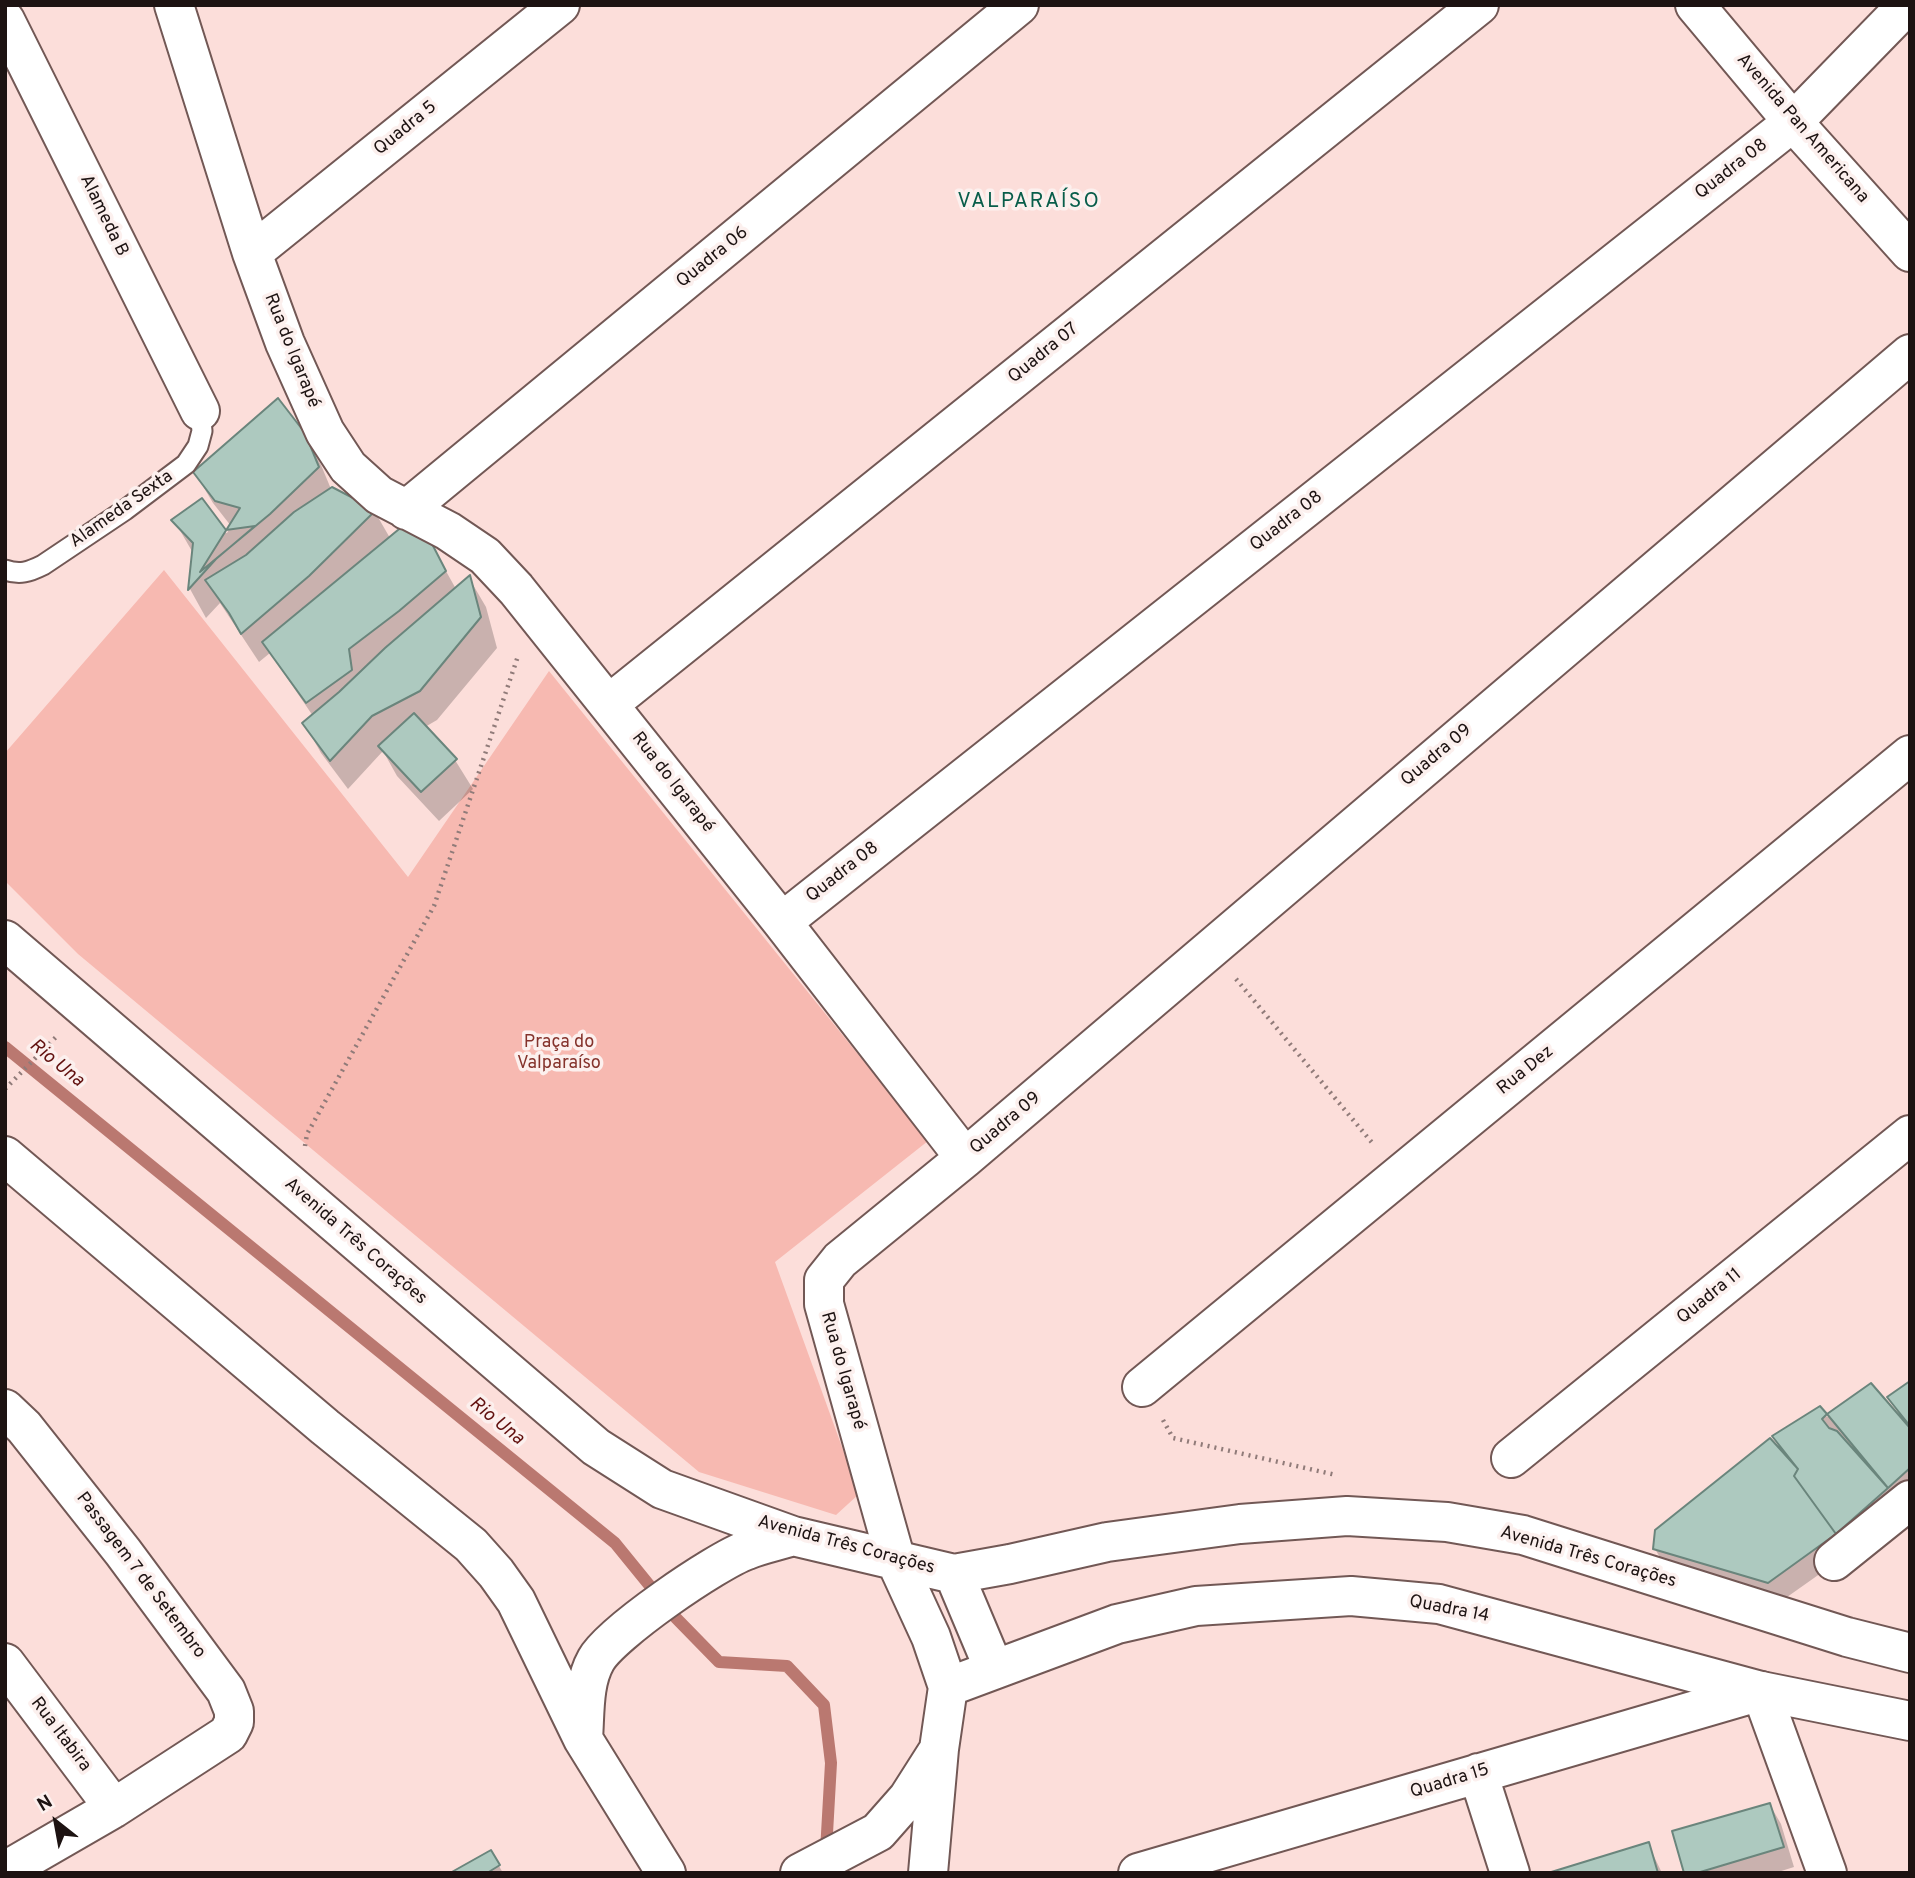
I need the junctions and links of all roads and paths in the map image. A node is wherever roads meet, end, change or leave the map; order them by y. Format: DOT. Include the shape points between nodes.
graph roads {
  1 [pos="174,5"];
  2 [pos="560,5"];
  3 [pos="1019,5"];
  4 [pos="1479,5"];
  5 [pos="1695,5"];
  6 [pos="1907,5"];
  7 [pos="5,20"];
  8 [pos="1793,121"];
  9 [pos="1910,252"];
  10 [pos="252,253"];
  11 [pos="1910,354"];
  12 [pos="200,411"];
  13 [pos="407,510"];
  14 [pos="5,569"];
  15 [pos="532,610"];
  16 [pos="609,704"];
  17 [pos="1910,755"];
  18 [pos="782,922"];
  19 [pos="5,940"];
  20 [pos="1211,949"];
  21 [pos="51,1042"];
  22 [pos="5,1089"];
  23 [pos="1910,1135"];
  24 [pos="5,1156"];
  25 [pos="965,1158"];
  26 [pos="1399,1175"];
  27 [pos="296,1192"];
  28 [pos="1142,1387"];
  29 [pos="5,1409"];
  30 [pos="1511,1458"];
  31 [pos="1343,1477"];
  32 [pos="1910,1500"];
  33 [pos="793,1536"];
  34 [pos="895,1561"];
  35 [pos="1834,1561"];
  36 [pos="954,1574"];
  37 [pos="1910,1653"];
  38 [pos="5,1663"];
  39 [pos="994,1669"];
  40 [pos="948,1687"];
  41 [pos="1761,1691"];
  42 [pos="1910,1721"];
  43 [pos="583,1739"];
  44 [pos="939,1749"];
  45 [pos="1478,1773"];
  46 [pos="114,1808"];
  47 [pos="5,1871"];
  48 [pos="666,1873"];
  49 [pos="800,1873"];
  50 [pos="928,1873"];
  51 [pos="1138,1873"];
  52 [pos="1510,1873"];
  53 [pos="1827,1873"];
  1 -- 10 [label="street, Rua do Igarapé"];
  2 -- 10 [label="street, Quadra 5"];
  3 -- 13 [label="street, Quadra 06"];
  4 -- 16 [label="street, Quadra 07"];
  5 -- 8 [label="street, Avenida Pan Americana"];
  6 -- 8 [label="street, Quadra 08"];
  7 -- 12 [label="street, Alameda B"];
  8 -- 9 [label="street, Avenida Pan Americana"];
  8 -- 18 [label="street, Quadra 08"];
  10 -- 13 [label="street, Rua do Igarapé" via="325,432 348,467 379,495"];
  11 -- 20 [label="street, Quadra 09"];
  12 -- 14 [label="lane, Alameda Sexta" via="202,431 186,464 43,565 29,572"];
  13 -- 15 [label="street, Rua do Igarapé" via="485,556"];
  15 -- 16 [label="street, Rua do Igarapé"];
  15 -- 27 [label="path" via="434,906 307,1134"];
  16 -- 18 [label="street, Rua do Igarapé"];
  17 -- 26 [label="street, Rua Dez"];
  18 -- 25 [label="street, Rua do Igarapé"];
  19 -- 27 [label="street, Avenida Três Corações"];
  20 -- 25 [label="street, Quadra 09"];
  20 -- 26 [label="path"];
  21 -- 22 [label="path"];
  23 -- 30 [label="street, Quadra 11"];
  24 -- 43 [label="street" via="471,1545 516,1601"];
  25 -- 34 [label="street, Rua do Igarapé" via="840,1260 824,1280 824,1304"];
  26 -- 28 [label="street, Rua Dez"];
  27 -- 33 [label="street, Avenida Três Corações" via="596,1447 662,1489"];
  28 -- 31 [label="path" via="1173,1438"];
  29 -- 46 [label="street, Passagem 7 de Setembro" via="122,1552 226,1691 234,1711 228,1734"];
  32 -- 35 [label="street"];
  33 -- 34 [label="street, Avenida Três Corações"];
  33 -- 43 [label="street" via="745,1550 707,1570 611,1641 588,1678"];
  34 -- 36 [label="street, Avenida Três Corações"];
  34 -- 40 [label="street, Rua do Igarapé" via="931,1637"];
  36 -- 37 [label="street, Avenida Três Corações" via="1107,1542 1240,1524 1347,1516 1447,1522 1523,1535"];
  36 -- 39 [label="street"];
  38 -- 46 [label="street, Rua Itabira"];
  39 -- 40 [label="street, Quadra 14"];
  39 -- 41 [label="street, Quadra 14" via="1117,1624 1195,1606 1351,1596 1439,1604"];
  40 -- 44 [label="street"];
  41 -- 42 [label="street"];
  41 -- 45 [label="street, Quadra 15"];
  41 -- 53 [label="street"];
  43 -- 48 [label="street"];
  44 -- 49 [label="street" via="908,1798 877,1832"];
  44 -- 50 [label="street"];
  45 -- 51 [label="street, Quadra 15"];
  45 -- 52 [label="street"];
  46 -- 47 [label="street"];
}
